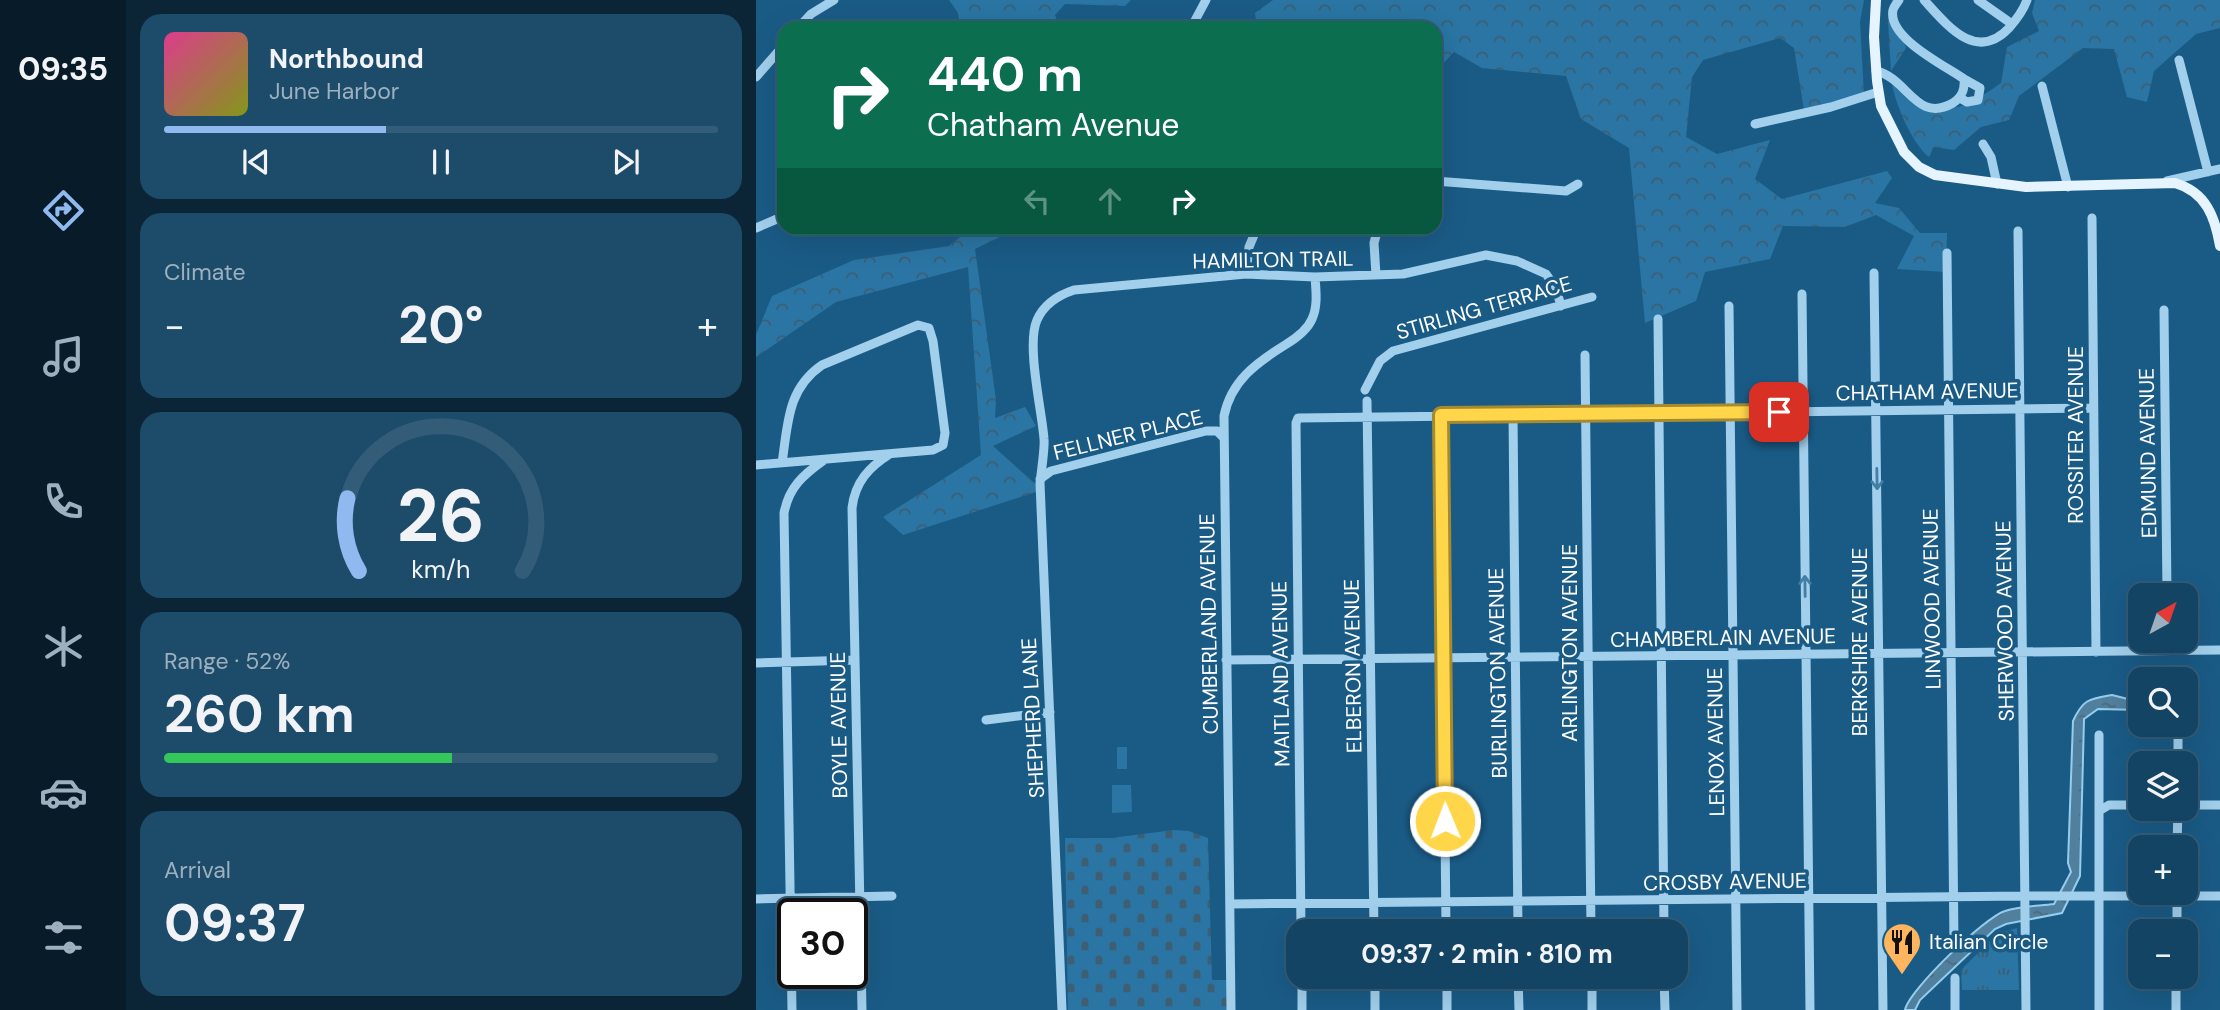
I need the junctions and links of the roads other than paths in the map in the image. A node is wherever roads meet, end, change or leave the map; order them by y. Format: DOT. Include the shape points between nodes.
graph roads {
  1 [pos="834,0"];
  2 [pos="1206,0"];
  3 [pos="1876,0"];
  4 [pos="1899,0"];
  5 [pos="1924,0"];
  6 [pos="1978,0"];
  7 [pos="2027,0"];
  8 [pos="804,21"];
  9 [pos="1195,21"];
  10 [pos="2012,24"];
  11 [pos="777,53"];
  12 [pos="2179,60"];
  13 [pos="1876,72"];
  14 [pos="756,77"];
  15 [pos="1964,79"];
  16 [pos="2042,86"];
  17 [pos="1878,92"];
  18 [pos="1960,98"];
  19 [pos="1755,124"];
  20 [pos="1983,144"];
  21 [pos="2220,169"];
  22 [pos="2208,172"];
  23 [pos="1442,182"];
  24 [pos="2161,183"];
  25 [pos="1578,184"];
  26 [pos="1997,184"];
  27 [pos="2068,187"];
  28 [pos="2092,218"];
  29 [pos="777,219"];
  30 [pos="2218,221"];
  31 [pos="756,228"];
  32 [pos="2018,231"];
  33 [pos="1254,235"];
  34 [pos="1376,235"];
  35 [pos="2220,246"];
  36 [pos="1947,253"];
  37 [pos="1874,273"];
  38 [pos="1246,274"];
  39 [pos="1376,275"];
  40 [pos="1315,277"];
  41 [pos="1802,294"];
  42 [pos="1592,296"];
  43 [pos="1561,306"];
  44 [pos="1728,306"];
  45 [pos="2164,310"];
  46 [pos="1658,319"];
  47 [pos="1585,355"];
  48 [pos="1364,390"];
  49 [pos="1367,401"];
  50 [pos="2093,408"];
  51 [pos="2020,409"];
  52 [pos="1947,410"];
  53 [pos="1803,411"];
  54 [pos="1875,411"];
  55 [pos="1730,412"];
  56 [pos="1586,413"];
  57 [pos="1658,413"];
  58 [pos="1513,414"];
  59 [pos="1441,415"];
  60 [pos="1368,416"];
  61 [pos="1300,418"];
  62 [pos="1041,425"];
  63 [pos="1224,438"];
  64 [pos="890,454"];
  65 [pos="824,460"];
  66 [pos="782,463"];
  67 [pos="756,465"];
  68 [pos="1040,479"];
  69 [pos="2167,583"];
  70 [pos="2198,648"];
  71 [pos="2128,649"];
  72 [pos="2220,650"];
  73 [pos="2096,652"];
  74 [pos="1951,653"];
  75 [pos="2022,653"];
  76 [pos="1878,654"];
  77 [pos="1806,655"];
  78 [pos="1660,656"];
  79 [pos="1733,656"];
  80 [pos="1588,657"];
  81 [pos="1516,658"];
  82 [pos="1443,659"];
  83 [pos="855,660"];
  84 [pos="1226,660"];
  85 [pos="1298,660"];
  86 [pos="1371,660"];
  87 [pos="786,662"];
  88 [pos="756,663"];
  89 [pos="1050,712"];
  90 [pos="986,720"];
  91 [pos="2099,735"];
  92 [pos="2128,805"];
  93 [pos="2198,805"];
  94 [pos="2220,805"];
  95 [pos="2099,811"];
  96 [pos="2128,895"];
  97 [pos="2198,895"];
  98 [pos="892,896"];
  99 [pos="2026,896"];
  100 [pos="2098,896"];
  101 [pos="2220,896"];
  102 [pos="860,897"];
  103 [pos="1953,897"];
  104 [pos="777,898"];
  105 [pos="790,898"];
  106 [pos="1808,898"];
  107 [pos="1881,898"];
  108 [pos="756,899"];
  109 [pos="1663,900"];
  110 [pos="1736,900"];
  111 [pos="1591,901"];
  112 [pos="1446,902"];
  113 [pos="1518,902"];
  114 [pos="1374,903"];
  115 [pos="1230,904"];
  116 [pos="1301,904"];
  117 [pos="1301,919"];
  118 [pos="1374,919"];
  119 [pos="1446,919"];
  120 [pos="1518,919"];
  121 [pos="1591,919"];
  122 [pos="1664,919"];
  123 [pos="1954,945"];
  124 [pos="1955,978"];
  125 [pos="792,989"];
  126 [pos="1302,989"];
  127 [pos="1375,989"];
  128 [pos="1447,989"];
  129 [pos="1518,989"];
  130 [pos="1592,989"];
  131 [pos="1664,989"];
  132 [pos="2176,989"];
  133 [pos="792,1010"];
  134 [pos="862,1010"];
  135 [pos="1062,1010"];
  136 [pos="1231,1010"];
  137 [pos="1302,1010"];
  138 [pos="1375,1010"];
  139 [pos="1447,1010"];
  140 [pos="1519,1010"];
  141 [pos="1592,1010"];
  142 [pos="1665,1010"];
  143 [pos="1737,1010"];
  144 [pos="1810,1010"];
  145 [pos="1883,1010"];
  146 [pos="1955,1010"];
  147 [pos="2026,1010"];
  148 [pos="2099,1010"];
  149 [pos="2176,1010"];
  1 -- 8 [label="street"];
  2 -- 9 [label="street"];
  3 -- 13 [label="main road"];
  4 -- 15 [label="street" via="1893,10 1900,33"];
  5 -- 10 [label="street" via="1957,33 1974,41 1992,41"];
  6 -- 10 [label="street"];
  7 -- 10 [label="street"];
  11 -- 14 [label="street"];
  12 -- 22 [label="street"];
  13 -- 17 [label="main road"];
  13 -- 18 [label="street" via="1891,76 1928,108 1944,107"];
  15 -- 18 [label="street"];
  15 -- 18 [label="street" via="1980,88 1980,95 1971,102"];
  16 -- 27 [label="street"];
  17 -- 19 [label="street"];
  17 -- 26 [label="main road" via="1897,139 1919,167 1935,175"];
  20 -- 26 [label="street"];
  21 -- 22 [label="street"];
  22 -- 24 [label="street"];
  23 -- 25 [label="street" via="1558,191"];
  24 -- 27 [label="main road"];
  24 -- 30 [label="main road" via="2181,184 2194,192"];
  26 -- 27 [label="main road"];
  28 -- 50 [label="street, ROSSITER AVENUE"];
  29 -- 31 [label="street"];
  30 -- 35 [label="main road"];
  32 -- 51 [label="street, SHERWOOD AVENUE"];
  33 -- 38 [label="street"];
  34 -- 39 [label="street"];
  36 -- 52 [label="street, LINWOOD AVENUE"];
  37 -- 54 [label="street, BERKSHIRE AVENUE"];
  38 -- 40 [label="street, HAMILTON TRAIL"];
  38 -- 62 [label="street, HAMILTON TRAIL" via="1074,290 1051,301 1035,331"];
  39 -- 40 [label="street, HAMILTON TRAIL"];
  39 -- 43 [label="street, HAMILTON TRAIL" via="1413,273 1468,258 1497,256 1546,274"];
  40 -- 63 [label="street, CUMBERLAND AVENUE" via="1311,321 1236,384 1226,408"];
  41 -- 53 [label="street"];
  42 -- 43 [label="street, STIRLING TERRACE"];
  43 -- 48 [label="street, STIRLING TERRACE" via="1393,351 1380,361"];
  44 -- 55 [label="street, LENOX AVENUE"];
  45 -- 69 [label="street, EDMUND AVENUE"];
  46 -- 57 [label="street"];
  47 -- 56 [label="street, ARLINGTON AVENUE"];
  49 -- 60 [label="street, ELBERON AVENUE"];
  50 -- 51 [label="street, CHATHAM AVENUE"];
  50 -- 73 [label="street, ROSSITER AVENUE"];
  51 -- 52 [label="street, CHATHAM AVENUE"];
  51 -- 75 [label="street, SHERWOOD AVENUE"];
  52 -- 54 [label="street, CHATHAM AVENUE"];
  52 -- 74 [label="street, LINWOOD AVENUE"];
  53 -- 54 [label="street, CHATHAM AVENUE"];
  53 -- 55 [label="street, CHATHAM AVENUE"];
  77 -- 53 [label="street, one-way"];
  54 -- 76 [label="street, BERKSHIRE AVENUE, one-way"];
  55 -- 57 [label="street, CHATHAM AVENUE"];
  55 -- 79 [label="street, LENOX AVENUE"];
  56 -- 57 [label="street, CHATHAM AVENUE"];
  56 -- 58 [label="street, CHATHAM AVENUE"];
  56 -- 80 [label="street, ARLINGTON AVENUE"];
  57 -- 78 [label="street"];
  58 -- 59 [label="street, CHATHAM AVENUE"];
  58 -- 81 [label="street, BURLINGTON AVENUE"];
  59 -- 60 [label="street, CHATHAM AVENUE"];
  59 -- 82 [label="street"];
  60 -- 61 [label="street, CHATHAM AVENUE"];
  60 -- 86 [label="street, ELBERON AVENUE"];
  61 -- 85 [label="street, MAITLAND AVENUE" via="1296,423"];
  62 -- 68 [label="street, SHEPHERD LANE" via="1045,441"];
  63 -- 68 [label="street, FELLNER PLACE" via="1217,431 1206,431 1051,471"];
  63 -- 84 [label="street, CUMBERLAND AVENUE"];
  64 -- 65 [label="street"];
  64 -- 66 [label="street" via="938,449 945,440 929,328 918,326 809,374 794,397"];
  64 -- 83 [label="street, BOYLE AVENUE" via="866,473 853,499"];
  65 -- 66 [label="street"];
  65 -- 87 [label="street" via="795,483 784,513"];
  66 -- 67 [label="street"];
  68 -- 89 [label="street, SHEPHERD LANE"];
  70 -- 72 [label="street, CHAMBERLAIN AVENUE"];
  71 -- 73 [label="street, CHAMBERLAIN AVENUE"];
  73 -- 75 [label="street, CHAMBERLAIN AVENUE"];
  74 -- 75 [label="street, CHAMBERLAIN AVENUE"];
  74 -- 76 [label="street, CHAMBERLAIN AVENUE"];
  74 -- 103 [label="street, LINWOOD AVENUE"];
  75 -- 99 [label="street, SHERWOOD AVENUE"];
  76 -- 77 [label="street, CHAMBERLAIN AVENUE"];
  76 -- 107 [label="street, BERKSHIRE AVENUE"];
  77 -- 79 [label="street, CHAMBERLAIN AVENUE"];
  77 -- 106 [label="street"];
  78 -- 79 [label="street, CHAMBERLAIN AVENUE"];
  78 -- 80 [label="street, CHAMBERLAIN AVENUE"];
  78 -- 109 [label="street"];
  79 -- 110 [label="street, LENOX AVENUE"];
  80 -- 81 [label="street, CHAMBERLAIN AVENUE"];
  80 -- 111 [label="street, ARLINGTON AVENUE"];
  81 -- 82 [label="street, CHAMBERLAIN AVENUE"];
  81 -- 113 [label="street, BURLINGTON AVENUE"];
  82 -- 86 [label="street, CHAMBERLAIN AVENUE"];
  82 -- 112 [label="street"];
  83 -- 87 [label="street"];
  83 -- 102 [label="street, BOYLE AVENUE"];
  84 -- 85 [label="street, CHAMBERLAIN AVENUE"];
  84 -- 115 [label="street, CUMBERLAND AVENUE"];
  85 -- 86 [label="street, CHAMBERLAIN AVENUE"];
  85 -- 116 [label="street, MAITLAND AVENUE"];
  86 -- 114 [label="street, ELBERON AVENUE"];
  87 -- 88 [label="street"];
  87 -- 105 [label="street"];
  89 -- 90 [label="street"];
  89 -- 135 [label="street, SHEPHERD LANE"];
  91 -- 95 [label="street"];
  92 -- 95 [label="street" via="2109,805"];
  93 -- 94 [label="street"];
  95 -- 100 [label="street"];
  96 -- 100 [label="street, CROSBY AVENUE"];
  97 -- 101 [label="street, CROSBY AVENUE"];
  98 -- 102 [label="street"];
  99 -- 100 [label="street, CROSBY AVENUE"];
  99 -- 103 [label="street, CROSBY AVENUE"];
  99 -- 147 [label="street, SHERWOOD AVENUE"];
  100 -- 148 [label="street"];
  102 -- 105 [label="street"];
  102 -- 134 [label="street, BOYLE AVENUE"];
  103 -- 107 [label="street, CROSBY AVENUE"];
  103 -- 123 [label="street, LINWOOD AVENUE"];
  104 -- 108 [label="street"];
  106 -- 107 [label="street, CROSBY AVENUE"];
  106 -- 110 [label="street, CROSBY AVENUE"];
  106 -- 144 [label="street"];
  107 -- 145 [label="street, BERKSHIRE AVENUE"];
  109 -- 110 [label="street, CROSBY AVENUE"];
  109 -- 111 [label="street, CROSBY AVENUE"];
  109 -- 122 [label="street"];
  110 -- 143 [label="street, LENOX AVENUE"];
  111 -- 113 [label="street, CROSBY AVENUE"];
  111 -- 121 [label="street, ARLINGTON AVENUE"];
  112 -- 113 [label="street, CROSBY AVENUE"];
  112 -- 114 [label="street, CROSBY AVENUE"];
  112 -- 119 [label="street"];
  113 -- 120 [label="street, BURLINGTON AVENUE"];
  114 -- 116 [label="street, CROSBY AVENUE"];
  114 -- 118 [label="street, ELBERON AVENUE"];
  115 -- 116 [label="street, CROSBY AVENUE"];
  115 -- 136 [label="street, CUMBERLAND AVENUE"];
  116 -- 117 [label="street, MAITLAND AVENUE"];
  124 -- 146 [label="street"];
  125 -- 133 [label="street"];
  126 -- 137 [label="street"];
  127 -- 138 [label="street"];
  128 -- 139 [label="street"];
  129 -- 140 [label="street"];
  130 -- 141 [label="street"];
  131 -- 142 [label="street"];
  132 -- 149 [label="street"];
}
